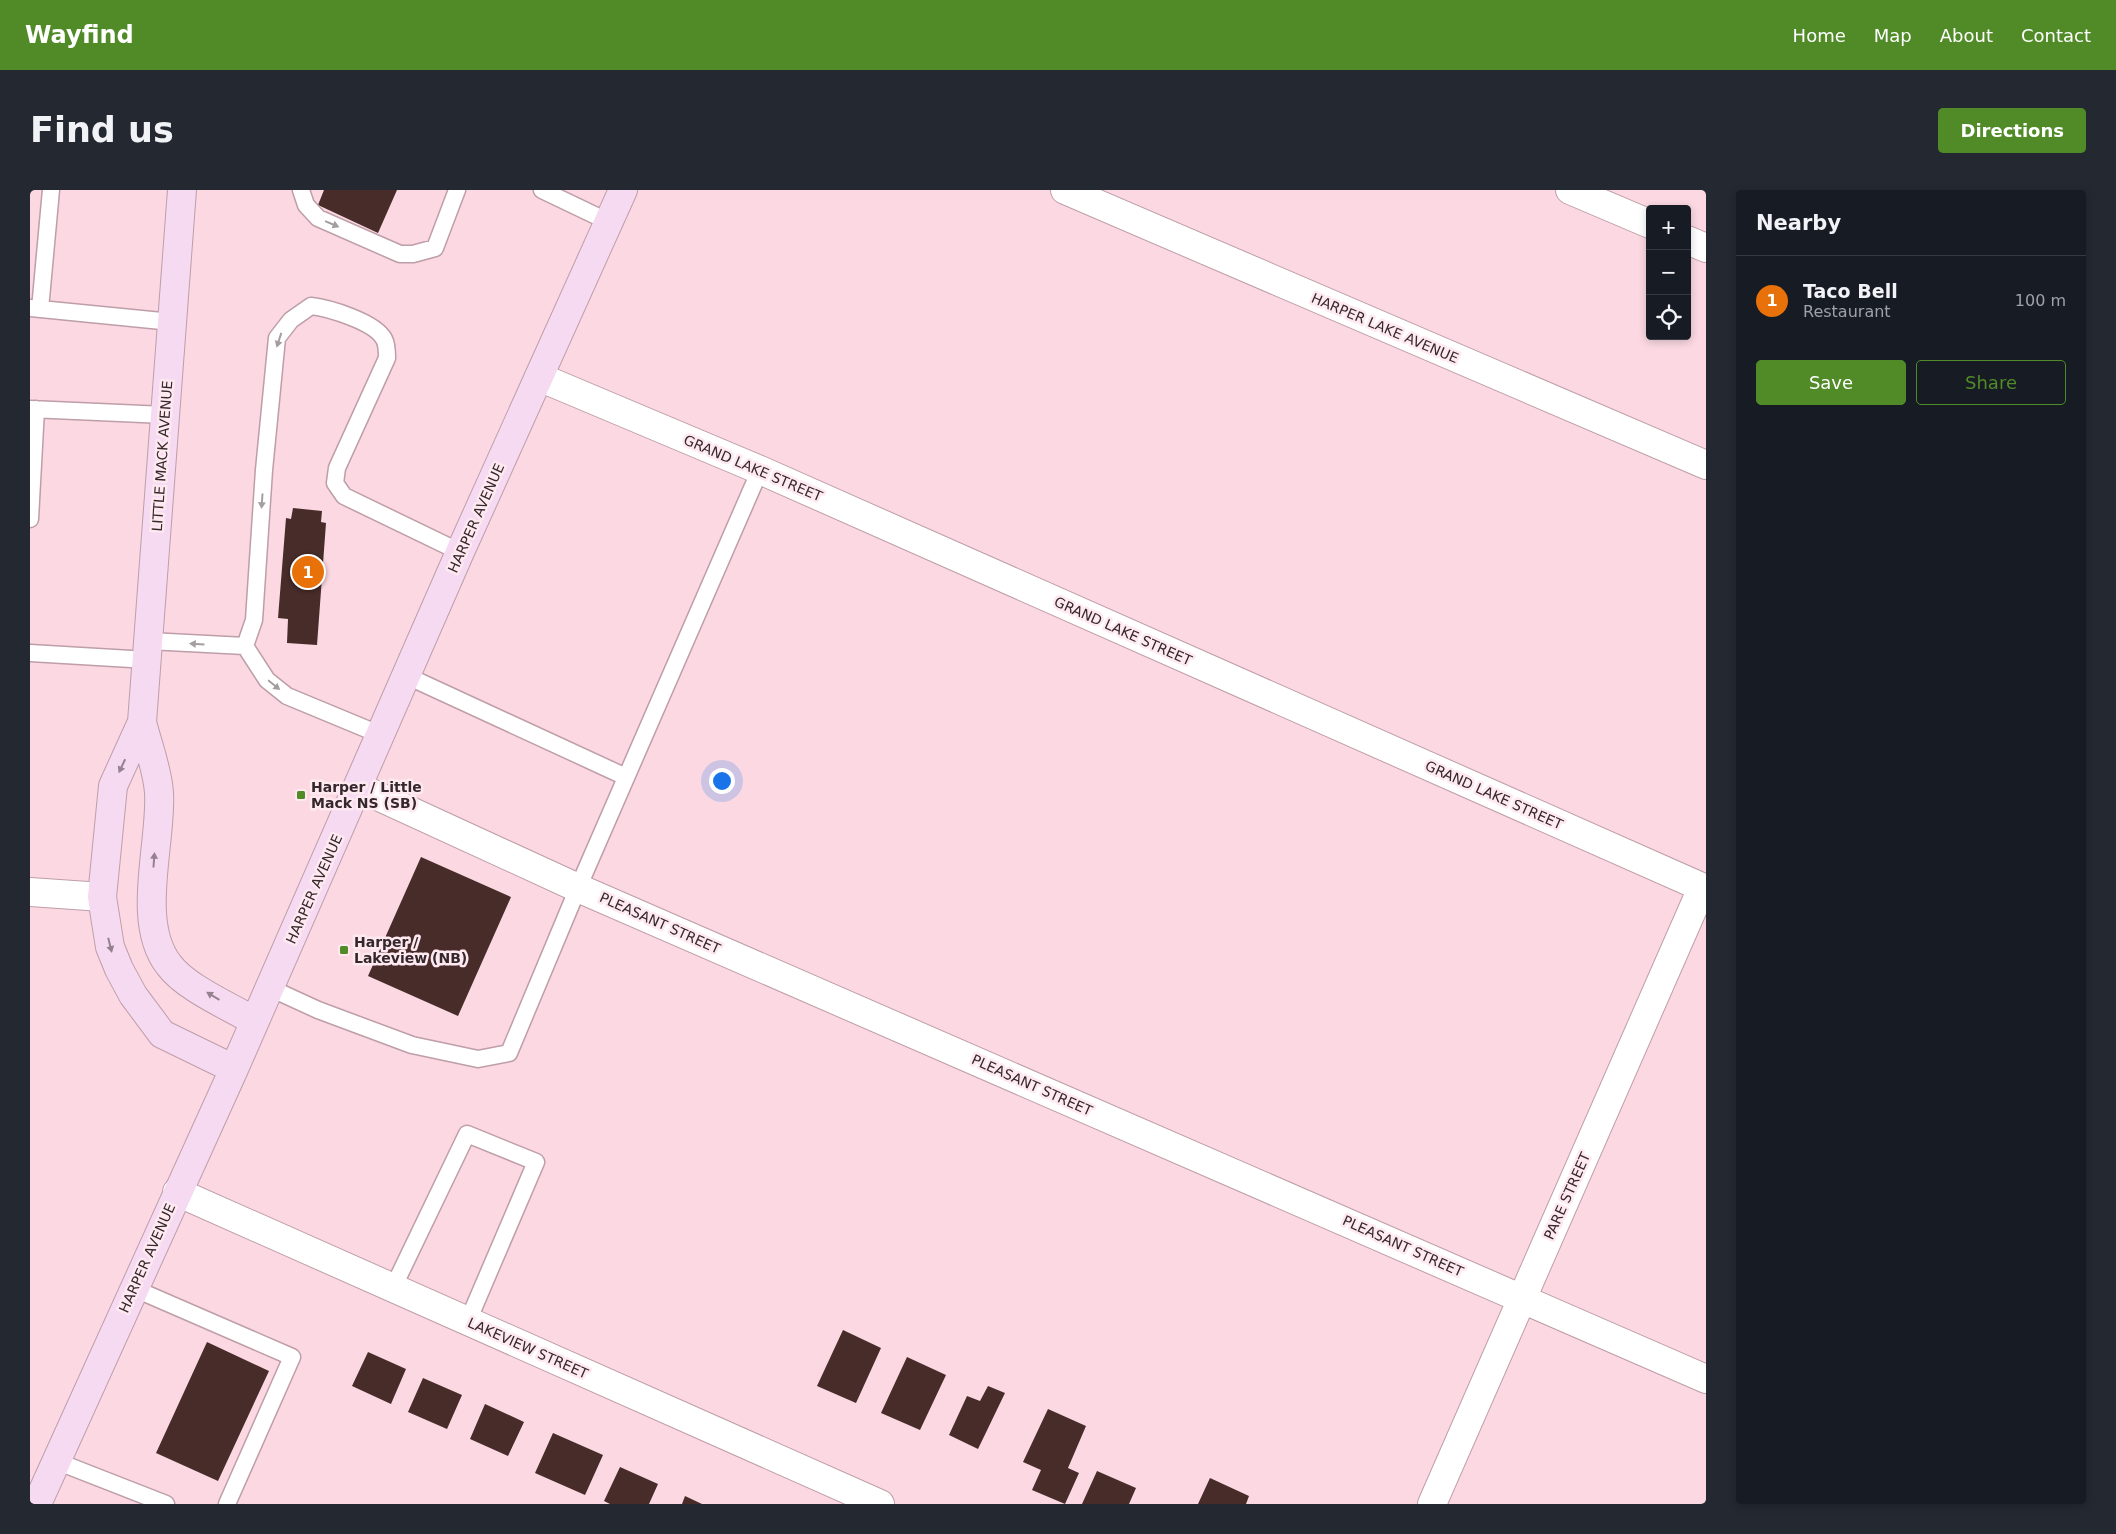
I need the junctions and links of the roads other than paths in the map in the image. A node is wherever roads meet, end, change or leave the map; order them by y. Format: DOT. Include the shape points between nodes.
graph roads {
  1 [pos="52,190"];
  2 [pos="182,190"];
  3 [pos="301,190"];
  4 [pos="457,190"];
  5 [pos="542,190"];
  6 [pos="623,190"];
  7 [pos="1065,190"];
  8 [pos="1570,190"];
  9 [pos="609,222"];
  10 [pos="1646,222"];
  11 [pos="1691,242"];
  12 [pos="1706,248"];
  13 [pos="35,309"];
  14 [pos="172,322"];
  15 [pos="539,377"];
  16 [pos="33,409"];
  17 [pos="165,416"];
  18 [pos="1706,465"];
  19 [pos="760,470"];
  20 [pos="30,519"];
  21 [pos="460,552"];
  22 [pos="245,646"];
  23 [pos="149,650"];
  24 [pos="30,653"];
  25 [pos="407,676"];
  26 [pos="142,722"];
  27 [pos="381,735"];
  28 [pos="626,777"];
  29 [pos="358,788"];
  30 [pos="578,888"];
  31 [pos="1704,888"];
  32 [pos="30,892"];
  33 [pos="102,897"];
  34 [pos="270,988"];
  35 [pos="254,1021"];
  36 [pos="234,1069"];
  37 [pos="177,1192"];
  38 [pos="133,1288"];
  39 [pos="393,1288"];
  40 [pos="1522,1298"];
  41 [pos="468,1321"];
  42 [pos="1706,1379"];
  43 [pos="56,1461"];
  44 [pos="37,1504"];
  45 [pos="166,1504"];
  46 [pos="227,1504"];
  47 [pos="880,1504"];
  48 [pos="1432,1504"];
  1 -- 13 [label="lane"];
  2 -- 14 [label="main road, LITTLE MACK AVENUE"];
  3 -- 4 [label="lane, one-way" via="306,205 318,218 400,254 435,248"];
  5 -- 9 [label="lane"];
  6 -- 9 [label="main road, HARPER AVENUE"];
  7 -- 18 [label="street, HARPER LAKE AVENUE"];
  8 -- 10 [label="street"];
  9 -- 15 [label="main road, HARPER AVENUE"];
  11 -- 12 [label="street"];
  13 -- 14 [label="lane"];
  14 -- 17 [label="main road, LITTLE MACK AVENUE"];
  15 -- 19 [label="street, GRAND LAKE STREET"];
  15 -- 21 [label="main road, HARPER AVENUE"];
  16 -- 17 [label="lane"];
  16 -- 20 [label="lane"];
  17 -- 23 [label="main road, LITTLE MACK AVENUE"];
  19 -- 28 [label="lane"];
  19 -- 31 [label="street, GRAND LAKE STREET"];
  21 -- 22 [label="lane, one-way" via="344,496 335,482 337,468 388,358 385,340 378,330 328,308 311,306 291,320 277,338 254,620"];
  21 -- 25 [label="main road, HARPER AVENUE"];
  22 -- 23 [label="lane, one-way"];
  22 -- 27 [label="lane, one-way" via="267,680 287,696"];
  23 -- 24 [label="lane"];
  23 -- 26 [label="main road, LITTLE MACK AVENUE"];
  25 -- 27 [label="main road, HARPER AVENUE"];
  25 -- 28 [label="lane"];
  26 -- 33 [label="main road, LITTLE MACK AVENUE, one-way" via="113,786"];
  35 -- 26 [label="main road, LITTLE MACK AVENUE, one-way" via="189,982 169,965 158,947 153,927 153,884 160,792"];
  27 -- 29 [label="main road, HARPER AVENUE"];
  28 -- 30 [label="lane"];
  29 -- 30 [label="street, PLEASANT STREET"];
  29 -- 34 [label="main road, HARPER AVENUE"];
  30 -- 34 [label="lane" via="509,1053 478,1059 412,1045 318,1010"];
  30 -- 40 [label="street, PLEASANT STREET"];
  31 -- 40 [label="street, PARE STREET"];
  32 -- 33 [label="street"];
  33 -- 36 [label="main road, LITTLE MACK AVENUE, one-way" via="110,947 119,969 133,995 162,1034"];
  34 -- 35 [label="main road, HARPER AVENUE"];
  35 -- 36 [label="main road, HARPER AVENUE"];
  36 -- 37 [label="main road, HARPER AVENUE"];
  37 -- 38 [label="main road, HARPER AVENUE"];
  37 -- 39 [label="street, LAKEVIEW STREET"];
  38 -- 43 [label="main road, HARPER AVENUE"];
  38 -- 46 [label="lane" via="292,1357"];
  39 -- 41 [label="street, LAKEVIEW STREET"];
  39 -- 41 [label="lane" via="467,1134 536,1162"];
  40 -- 42 [label="street, PLEASANT STREET"];
  40 -- 48 [label="street, PARE STREET"];
  41 -- 47 [label="street, LAKEVIEW STREET"];
  43 -- 44 [label="main road, HARPER AVENUE"];
  43 -- 45 [label="lane"];
}
